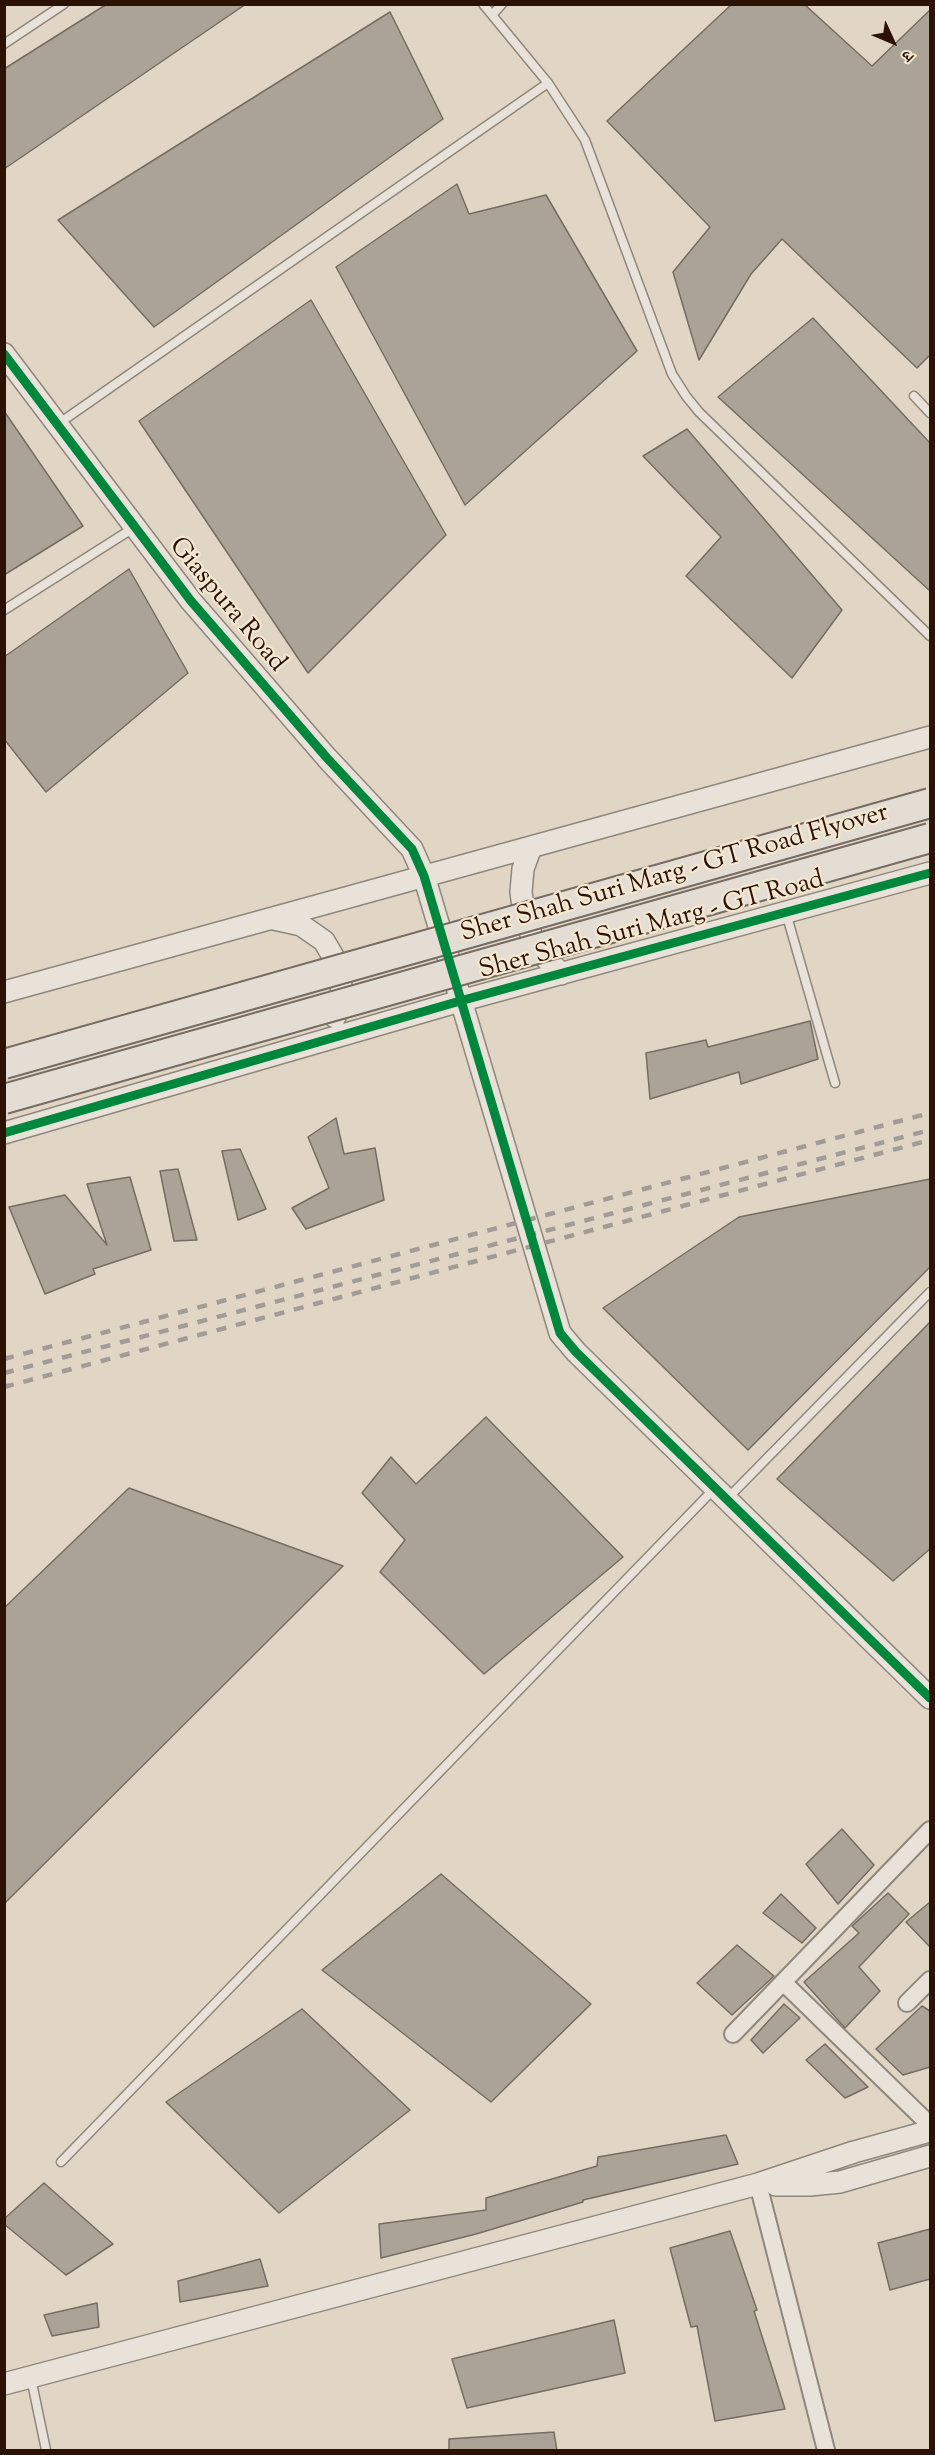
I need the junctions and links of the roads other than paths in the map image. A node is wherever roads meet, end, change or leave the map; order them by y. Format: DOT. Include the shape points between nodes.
graph roads {
  1 [pos="64,4"];
  2 [pos="483,4"];
  3 [pos="501,4"];
  4 [pos="492,15"];
  5 [pos="4,44"];
  6 [pos="548,83"];
  7 [pos="4,354"];
  8 [pos="914,396"];
  9 [pos="930,413"];
  10 [pos="58,424"];
  11 [pos="135,527"];
  12 [pos="4,610"];
  13 [pos="930,636"];
  14 [pos="930,737"];
  15 [pos="930,803"];
  16 [pos="930,838"];
  17 [pos="531,847"];
  18 [pos="930,873"];
  19 [pos="424,876"];
  20 [pos="786,912"];
  21 [pos="273,919"];
  22 [pos="561,974"];
  23 [pos="4,992"];
  24 [pos="460,1001"];
  25 [pos="317,1042"];
  26 [pos="4,1064"];
  27 [pos="835,1083"];
  28 [pos="4,1100"];
  29 [pos="4,1133"];
  30 [pos="930,1292"];
  31 [pos="721,1494"];
  32 [pos="930,1698"];
  33 [pos="930,1830"];
  34 [pos="930,1980"];
  35 [pos="783,1982"];
  36 [pos="907,2004"];
  37 [pos="733,2034"];
  38 [pos="930,2125"];
  39 [pos="930,2131"];
  40 [pos="930,2156"];
  41 [pos="62,2162"];
  42 [pos="758,2184"];
  43 [pos="30,2378"];
  44 [pos="4,2384"];
  45 [pos="46,2451"];
  46 [pos="826,2451"];
  1 -- 5 [label="lane"];
  2 -- 4 [label="lane"];
  3 -- 4 [label="lane"];
  4 -- 6 [label="lane"];
  6 -- 10 [label="lane"];
  6 -- 13 [label="lane" via="596,163 672,374 686,396"];
  7 -- 10 [label="street, Giaspura Road"];
  8 -- 9 [label="lane"];
  10 -- 11 [label="street, Giaspura Road"];
  11 -- 12 [label="lane"];
  11 -- 19 [label="street, Giaspura Road" via="191,601 327,758 407,843"];
  14 -- 17 [label="street"];
  15 -- 26 [label="highway, Sher Shah Suri Marg - GT Road Flyover, bridge"];
  16 -- 28 [label="highway, Sher Shah Suri Marg - GT Road Flyover, bridge"];
  17 -- 19 [label="street"];
  17 -- 22 [label="street" via="521,892 524,915 538,947"];
  18 -- 20 [label="street, Sher Shah Suri Marg - GT Road"];
  19 -- 21 [label="street"];
  19 -- 24 [label="street, Giaspura Road"];
  20 -- 22 [label="street, Sher Shah Suri Marg - GT Road"];
  20 -- 27 [label="lane"];
  21 -- 23 [label="street"];
  21 -- 25 [label="street" via="301,925 324,941 338,965 342,993 334,1020"];
  22 -- 24 [label="street, Sher Shah Suri Marg - GT Road"];
  24 -- 25 [label="street, Sher Shah Suri Marg - GT Road"];
  24 -- 31 [label="street, Giaspura Road" via="560,1333"];
  25 -- 29 [label="street, Sher Shah Suri Marg - GT Road"];
  30 -- 31 [label="lane"];
  31 -- 32 [label="street, Giaspura Road"];
  31 -- 41 [label="lane"];
  33 -- 35 [label="street"];
  34 -- 36 [label="street"];
  35 -- 37 [label="street"];
  35 -- 38 [label="street"];
  39 -- 42 [label="street"];
  40 -- 42 [label="street" via="840,2182"];
  42 -- 43 [label="street"];
  42 -- 46 [label="street"];
  43 -- 44 [label="street"];
  43 -- 45 [label="lane"];
}
